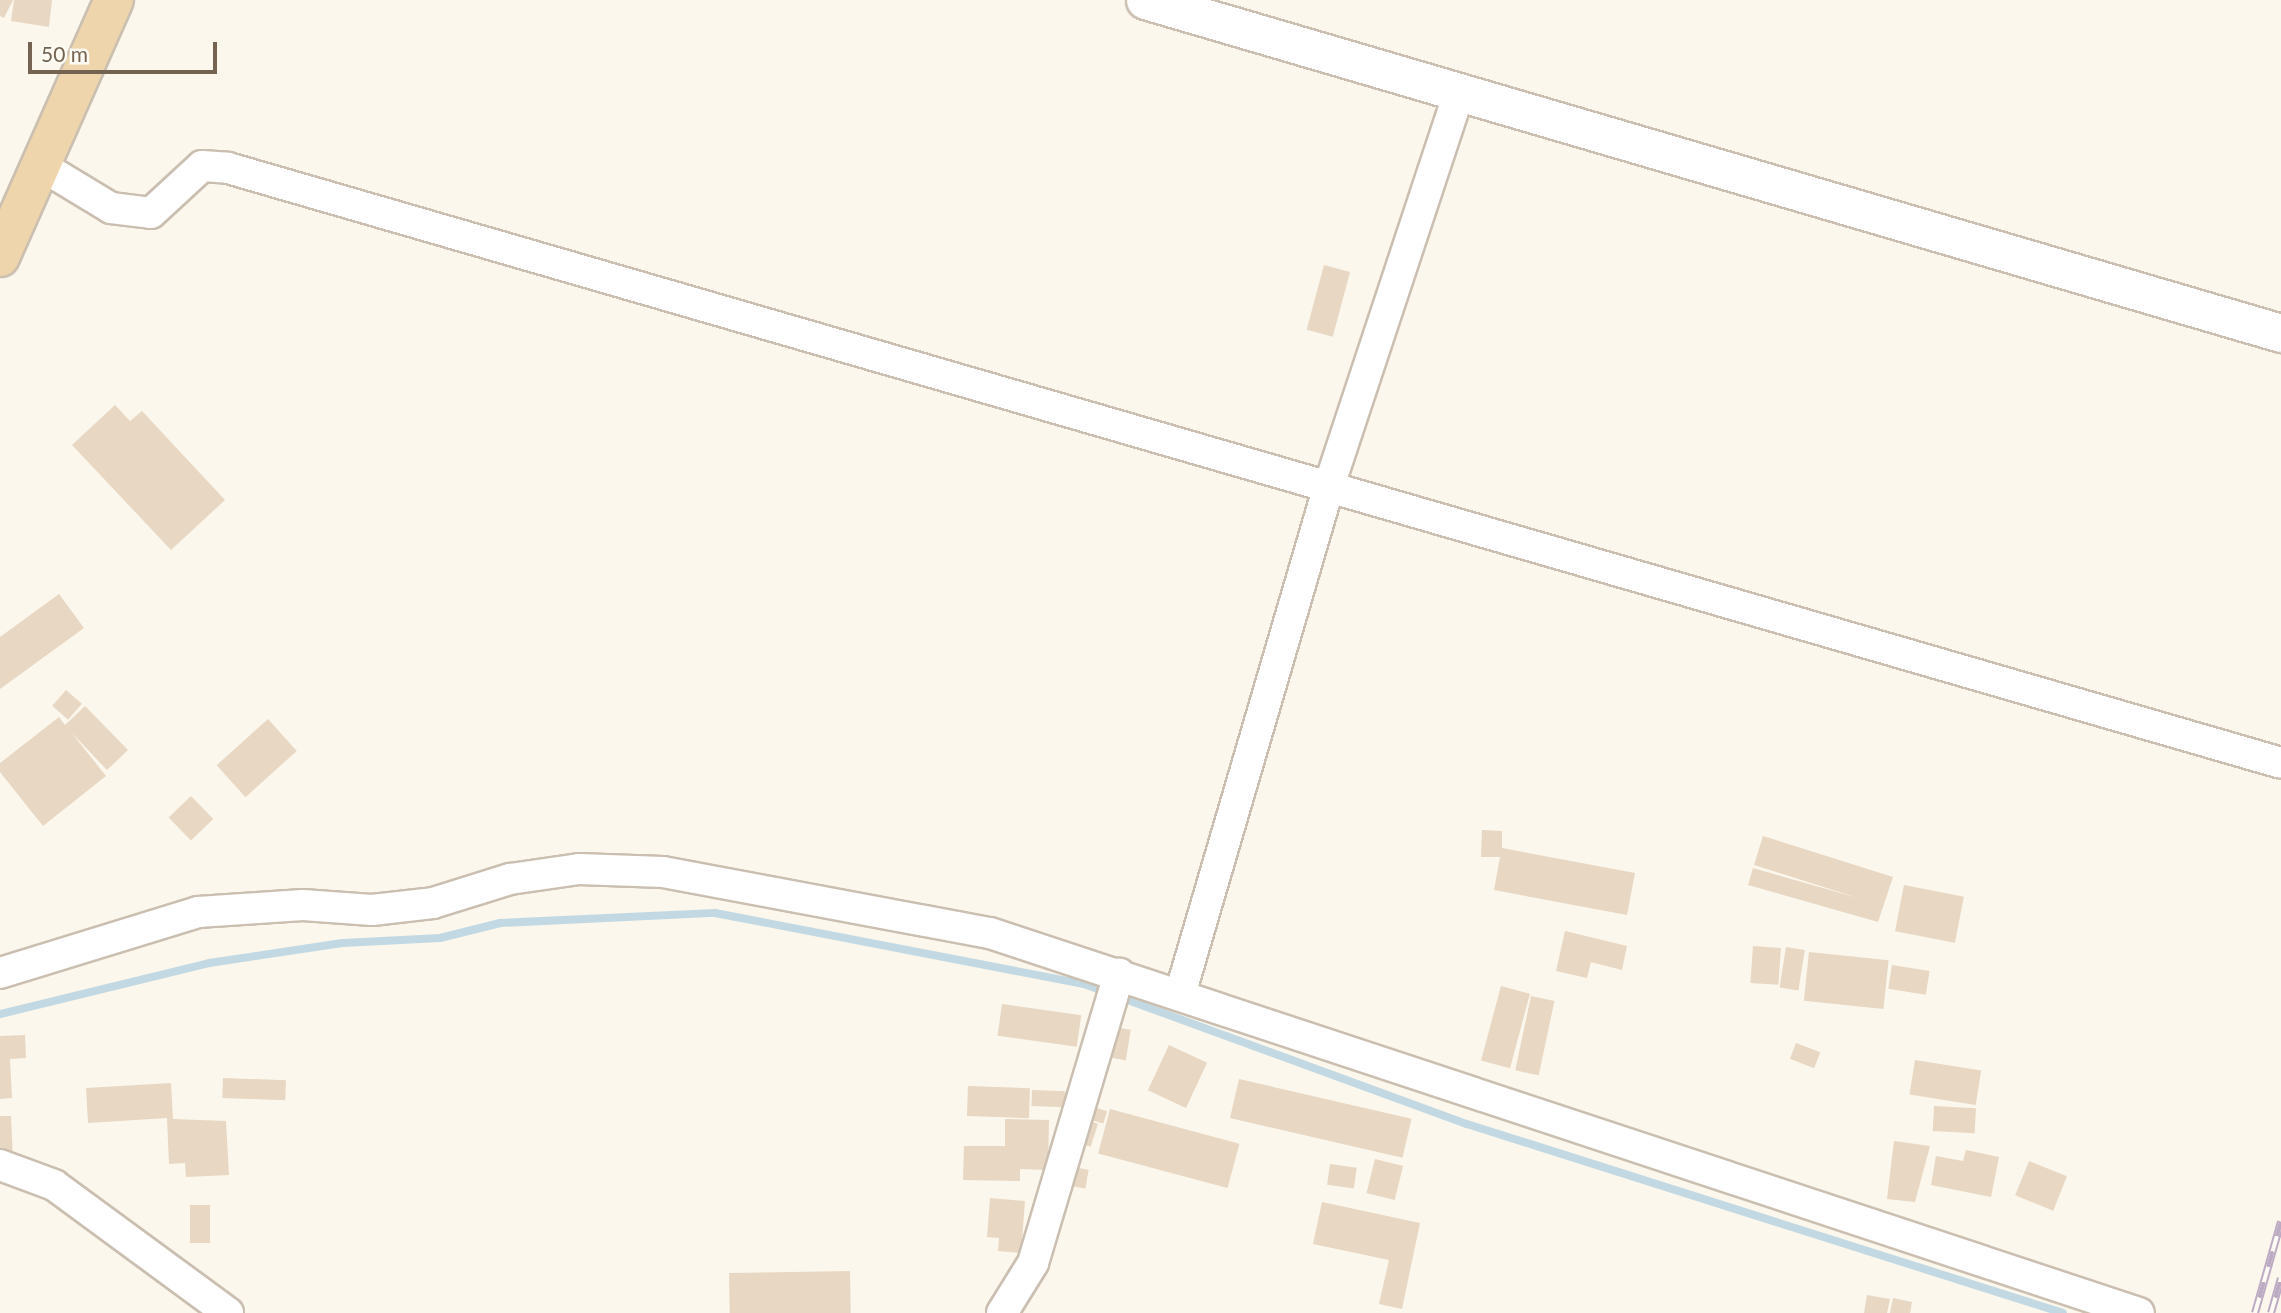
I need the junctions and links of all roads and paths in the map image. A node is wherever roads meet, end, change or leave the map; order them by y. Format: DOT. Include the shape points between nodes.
graph roads {
  1 [pos="114,0"];
  2 [pos="1145,0"];
  3 [pos="1460,93"];
  4 [pos="40,165"];
  5 [pos="0,257"];
  6 [pos="2281,333"];
  7 [pos="1329,486"];
  8 [pos="2281,763"];
  9 [pos="0,973"];
  10 [pos="1114,989"];
  11 [pos="1181,992"];
  12 [pos="0,1165"];
  13 [pos="2124,1312"];
  14 [pos="228,1313"];
  15 [pos="1002,1313"];
  1 -- 4 [label="highway"];
  2 -- 3 [label="street"];
  3 -- 6 [label="street"];
  3 -- 7 [label="street"];
  4 -- 5 [label="highway"];
  4 -- 7 [label="street" via="111,208 151,213 202,166 228,168"];
  7 -- 8 [label="street"];
  7 -- 11 [label="street"];
  9 -- 10 [label="street" via="198,912 408,906 510,879 579,869 663,872 990,933"];
  10 -- 11 [label="street"];
  10 -- 15 [label="street" via="1033,1264"];
  11 -- 13 [label="street"];
  12 -- 14 [label="street" via="54,1185"];
}
